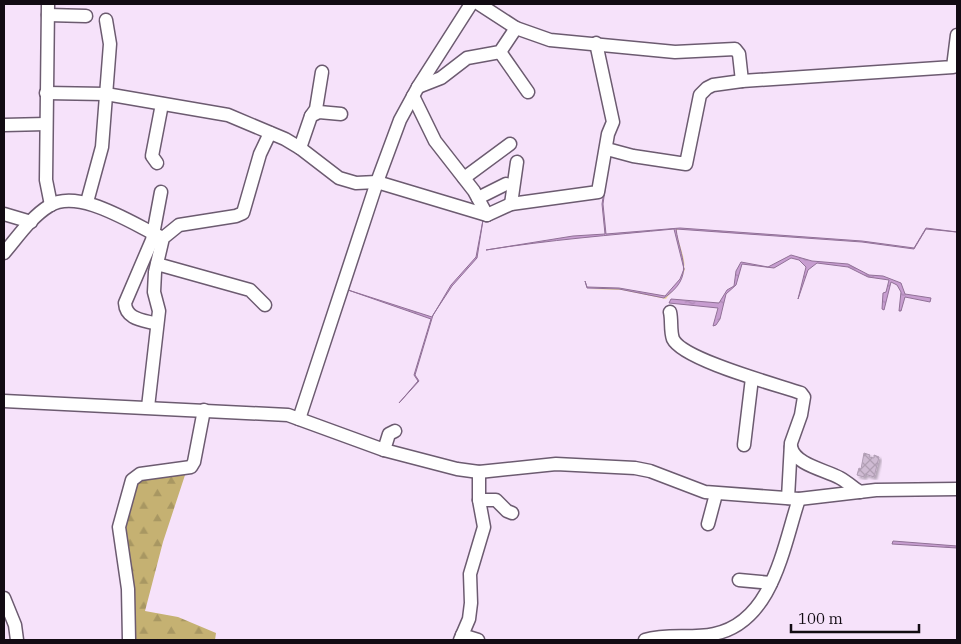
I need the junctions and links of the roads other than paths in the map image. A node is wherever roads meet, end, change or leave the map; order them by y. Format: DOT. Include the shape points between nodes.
graph roads {
  1 [pos="471,4"];
  2 [pos="479,4"];
  3 [pos="48,9"];
  4 [pos="86,16"];
  5 [pos="106,20"];
  6 [pos="516,28"];
  7 [pos="957,35"];
  8 [pos="596,43"];
  9 [pos="500,52"];
  10 [pos="322,72"];
  11 [pos="742,82"];
  12 [pos="415,92"];
  13 [pos="528,92"];
  14 [pos="46,93"];
  15 [pos="106,94"];
  16 [pos="162,104"];
  17 [pos="341,114"];
  18 [pos="311,116"];
  19 [pos="46,124"];
  20 [pos="4,125"];
  21 [pos="270,133"];
  22 [pos="510,144"];
  23 [pos="300,148"];
  24 [pos="607,149"];
  25 [pos="518,162"];
  26 [pos="157,163"];
  27 [pos="464,178"];
  28 [pos="376,182"];
  29 [pos="506,184"];
  30 [pos="161,192"];
  31 [pos="478,198"];
  32 [pos="87,202"];
  33 [pos="511,204"];
  34 [pos="50,205"];
  35 [pos="4,214"];
  36 [pos="487,215"];
  37 [pos="31,222"];
  38 [pos="158,235"];
  39 [pos="4,254"];
  40 [pos="157,264"];
  41 [pos="266,304"];
  42 [pos="670,312"];
  43 [pos="157,324"];
  44 [pos="752,378"];
  45 [pos="4,401"];
  46 [pos="148,407"];
  47 [pos="204,410"];
  48 [pos="299,419"];
  49 [pos="396,431"];
  50 [pos="744,444"];
  51 [pos="791,447"];
  52 [pos="384,450"];
  53 [pos="480,472"];
  54 [pos="957,489"];
  55 [pos="860,492"];
  56 [pos="716,494"];
  57 [pos="794,499"];
  58 [pos="479,500"];
  59 [pos="512,513"];
  60 [pos="708,524"];
  61 [pos="739,580"];
  62 [pos="771,583"];
  63 [pos="4,598"];
  64 [pos="740,624"];
  65 [pos="461,638"];
  66 [pos="17,640"];
  67 [pos="129,640"];
  68 [pos="478,640"];
  69 [pos="645,640"];
  70 [pos="734,640"];
  1 -- 12 [label="street"];
  2 -- 6 [label="street"];
  3 -- 4 [label="street"];
  3 -- 14 [label="street"];
  5 -- 15 [label="street" via="110,44"];
  6 -- 8 [label="street" via="550,40"];
  6 -- 9 [label="street"];
  7 -- 11 [label="street" via="953,67"];
  8 -- 11 [label="street" via="687,52 734,49 739,54"];
  8 -- 24 [label="street" via="613,120"];
  9 -- 12 [label="street" via="467,58 441,78"];
  9 -- 13 [label="street"];
  10 -- 18 [label="street" via="316,109"];
  11 -- 24 [label="street" via="713,85 702,91 686,164"];
  12 -- 27 [label="street" via="435,142"];
  12 -- 28 [label="street" via="400,120"];
  14 -- 15 [label="street"];
  14 -- 19 [label="street"];
  15 -- 16 [label="street"];
  15 -- 32 [label="street" via="102,147"];
  16 -- 21 [label="street" via="228,115"];
  16 -- 26 [label="street" via="152,156"];
  17 -- 18 [label="street" via="319,112"];
  18 -- 23 [label="street"];
  19 -- 20 [label="street"];
  19 -- 34 [label="street" via="46,180"];
  21 -- 23 [label="street"];
  21 -- 38 [label="street" via="260,154 242,213 180,225"];
  22 -- 27 [label="street"];
  23 -- 28 [label="street" via="339,178 356,183"];
  24 -- 33 [label="street" via="598,192"];
  25 -- 33 [label="street"];
  27 -- 31 [label="street"];
  28 -- 36 [label="street"];
  28 -- 48 [label="street"];
  29 -- 31 [label="street"];
  30 -- 38 [label="street"];
  31 -- 36 [label="street"];
  32 -- 34 [label="street"];
  32 -- 38 [label="street"];
  33 -- 36 [label="street"];
  34 -- 37 [label="street"];
  35 -- 37 [label="street"];
  37 -- 39 [label="street"];
  38 -- 40 [label="street"];
  38 -- 43 [label="street" via="125,303 130,316"];
  40 -- 41 [label="street" via="250,290"];
  40 -- 43 [label="street" via="154,292 159,311"];
  42 -- 44 [label="street" via="672,336 677,343 711,362"];
  43 -- 46 [label="street"];
  44 -- 50 [label="street"];
  44 -- 51 [label="street" via="804,396"];
  45 -- 46 [label="street"];
  46 -- 47 [label="street"];
  47 -- 48 [label="street" via="278,414"];
  47 -- 67 [label="street" via="191,467 140,474 132,480 119,527 128,589"];
  48 -- 52 [label="street"];
  49 -- 52 [label="street" via="389,434"];
  51 -- 55 [label="street" via="803,460 841,478"];
  51 -- 57 [label="street"];
  52 -- 53 [label="street"];
  53 -- 56 [label="street" via="556,464 635,468"];
  53 -- 58 [label="street"];
  54 -- 55 [label="street"];
  55 -- 57 [label="street"];
  56 -- 57 [label="street"];
  56 -- 60 [label="street"];
  57 -- 62 [label="street"];
  58 -- 59 [label="street" via="496,500"];
  58 -- 65 [label="street" via="483,536 470,574 471,603"];
  61 -- 62 [label="street"];
  62 -- 64 [label="street" via="756,610"];
  63 -- 66 [label="street" via="15,625"];
  64 -- 69 [label="street" via="714,634"];
  64 -- 70 [label="street"];
  65 -- 68 [label="street"];
}
